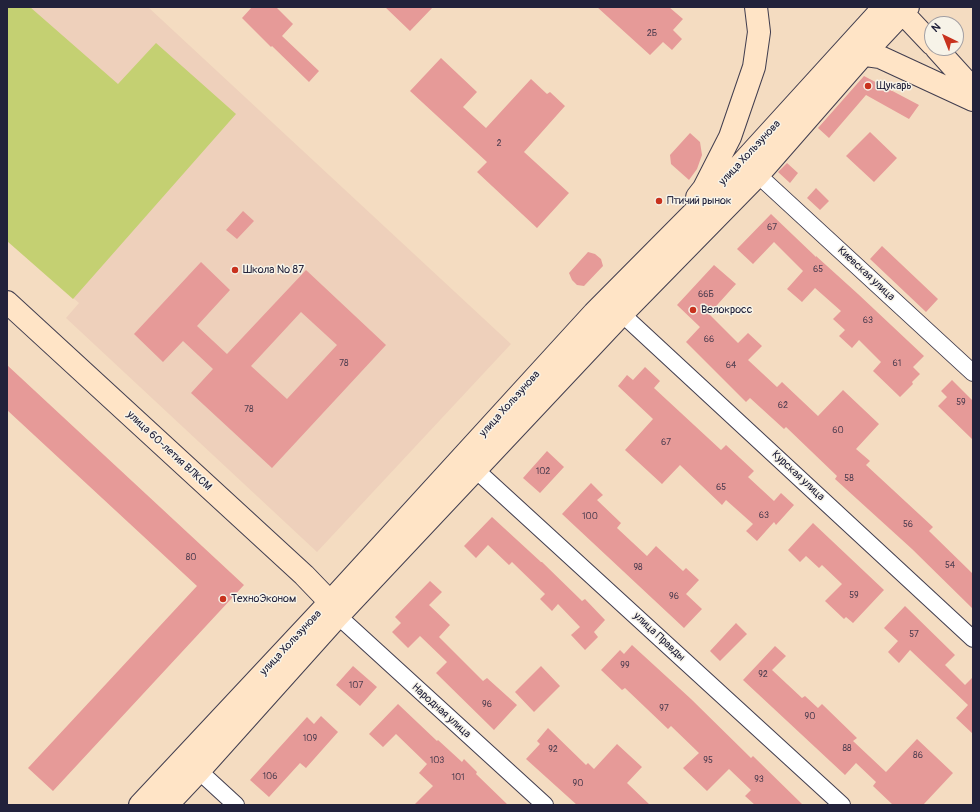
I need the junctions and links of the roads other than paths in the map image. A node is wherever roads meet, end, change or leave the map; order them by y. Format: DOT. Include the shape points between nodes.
graph roads {
  1 [pos="756,7"];
  2 [pos="890,12"];
  3 [pos="924,38"];
  4 [pos="853,53"];
  5 [pos="943,56"];
  6 [pos="973,89"];
  7 [pos="973,100"];
  8 [pos="758,175"];
  9 [pos="651,255"];
  10 [pos="7,302"];
  11 [pos="622,314"];
  12 [pos="973,373"];
  13 [pos="476,470"];
  14 [pos="334,609"];
  15 [pos="973,639"];
  16 [pos="199,771"];
  17 [pos="140,805"];
  18 [pos="167,805"];
  19 [pos="236,805"];
  20 [pos="545,805"];
  21 [pos="842,805"];
  1 -- 9 [label="main road" via="759,32 754,67 730,137 704,188"];
  2 -- 3 [label="main road"];
  2 -- 4 [label="main road, улица Хользунова"];
  4 -- 7 [label="main road" via="880,57"];
  4 -- 8 [label="main road, улица Хользунова"];
  4 -- 9 [label="main road, улица Хользунова"];
  5 -- 6 [label="main road"];
  8 -- 11 [label="main road, улица Хользунова"];
  8 -- 12 [label="street, Киевская улица"];
  9 -- 14 [label="main road, улица Хользунова" via="594,313"];
  10 -- 14 [label="main road, улица 60-летия ВЛКСМ" via="304,575"];
  11 -- 13 [label="main road, улица Хользунова"];
  11 -- 15 [label="street, Курская улица"];
  13 -- 14 [label="main road, улица Хользунова"];
  13 -- 21 [label="street, улица Правды"];
  14 -- 16 [label="main road, улица Хользунова"];
  14 -- 17 [label="main road, улица Хользунова"];
  14 -- 20 [label="street, Народная улица"];
  16 -- 18 [label="main road, улица Хользунова"];
  16 -- 19 [label="street"];
}
